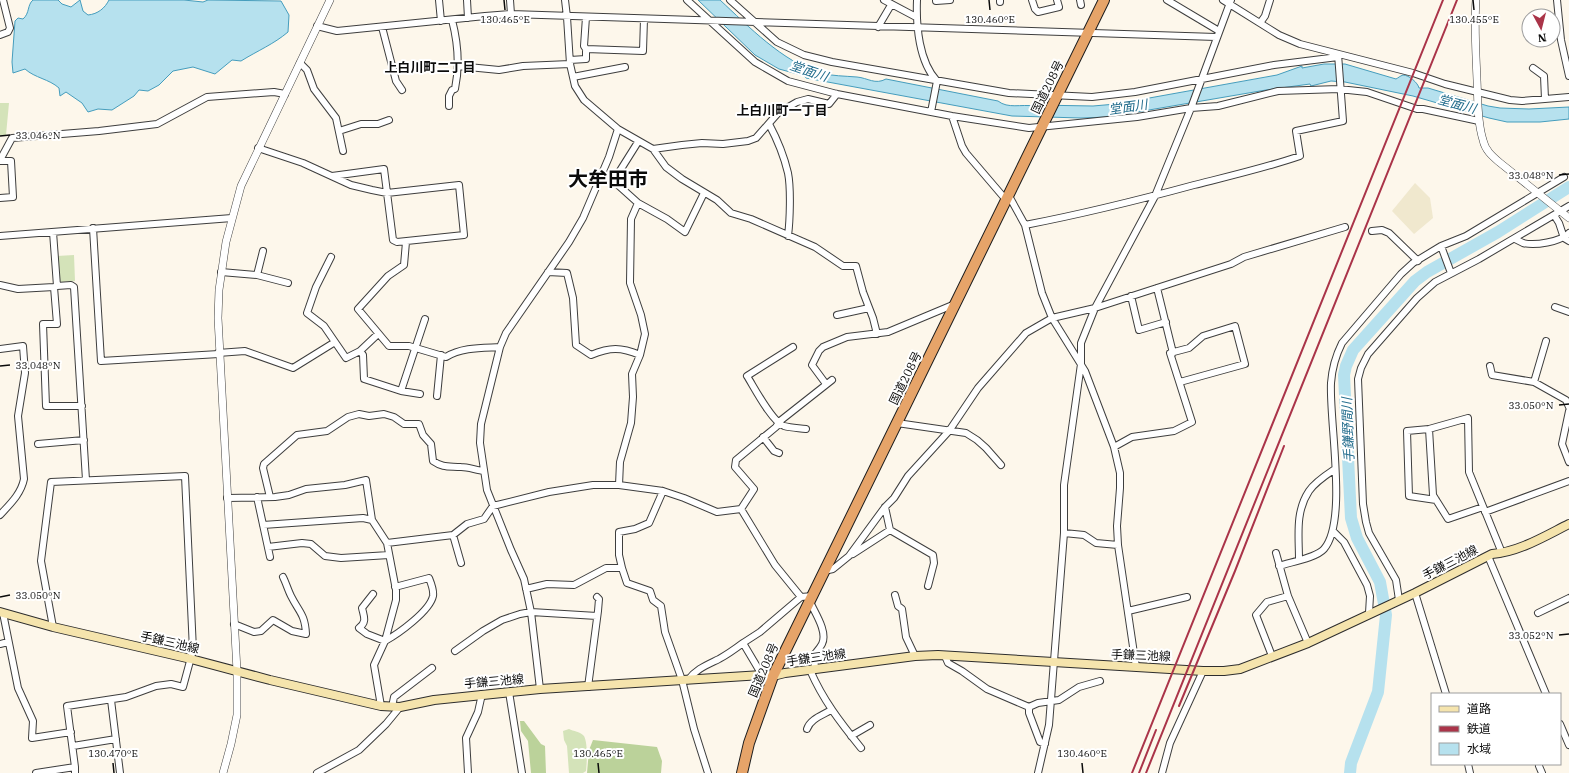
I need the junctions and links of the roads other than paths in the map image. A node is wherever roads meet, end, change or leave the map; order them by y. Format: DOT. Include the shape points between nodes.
graph roads {
  1 [pos="4,0"];
  2 [pos="330,0"];
  3 [pos="439,0"];
  4 [pos="467,0"];
  5 [pos="510,0"];
  6 [pos="564,0"];
  7 [pos="687,0"];
  8 [pos="730,0"];
  9 [pos="884,0"];
  10 [pos="917,0"];
  11 [pos="936,0"];
  12 [pos="950,0"];
  13 [pos="1032,0"];
  14 [pos="1057,0"];
  15 [pos="1104,0"];
  16 [pos="1167,0"];
  17 [pos="1223,0"];
  18 [pos="1270,0"];
  19 [pos="1476,0"];
  20 [pos="1557,0"];
  21 [pos="1230,2"];
  22 [pos="891,4"];
  23 [pos="511,14"];
  24 [pos="567,17"];
  25 [pos="586,17"];
  26 [pos="916,17"];
  27 [pos="468,18"];
  28 [pos="644,19"];
  29 [pos="452,20"];
  30 [pos="441,21"];
  31 [pos="712,21"];
  32 [pos="753,22"];
  33 [pos="1260,23"];
  34 [pos="318,26"];
  35 [pos="382,27"];
  36 [pos="878,27"];
  37 [pos="918,28"];
  38 [pos="1088,33"];
  39 [pos="1218,34"];
  40 [pos="0,35"];
  41 [pos="586,49"];
  42 [pos="1338,55"];
  43 [pos="570,62"];
  44 [pos="300,64"];
  45 [pos="458,66"];
  46 [pos="625,67"];
  47 [pos="1533,68"];
  48 [pos="1569,76"];
  49 [pos="573,77"];
  50 [pos="1200,80"];
  51 [pos="937,81"];
  52 [pos="1339,86"];
  53 [pos="402,90"];
  54 [pos="1477,92"];
  55 [pos="285,94"];
  56 [pos="837,94"];
  57 [pos="1056,96"];
  58 [pos="1569,97"];
  59 [pos="1545,99"];
  60 [pos="449,106"];
  61 [pos="1191,108"];
  62 [pos="931,112"];
  63 [pos="952,116"];
  64 [pos="389,120"];
  65 [pos="1479,121"];
  66 [pos="769,124"];
  67 [pos="1042,126"];
  68 [pos="618,129"];
  69 [pos="339,131"];
  70 [pos="638,142"];
  71 [pos="258,148"];
  72 [pos="653,149"];
  73 [pos="343,151"];
  74 [pos="0,160"];
  75 [pos="332,176"];
  76 [pos="1564,176"];
  77 [pos="387,192"];
  78 [pos="704,193"];
  79 [pos="1537,193"];
  80 [pos="1155,196"];
  81 [pos="0,198"];
  82 [pos="1008,198"];
  83 [pos="638,204"];
  84 [pos="1569,206"];
  85 [pos="1558,212"];
  86 [pos="232,218"];
  87 [pos="1569,218"];
  88 [pos="1026,225"];
  89 [pos="1346,227"];
  90 [pos="93,228"];
  91 [pos="1372,231"];
  92 [pos="53,232"];
  93 [pos="1569,233"];
  94 [pos="0,236"];
  95 [pos="788,236"];
  96 [pos="1515,239"];
  97 [pos="1566,240"];
  98 [pos="406,242"];
  99 [pos="1441,246"];
  100 [pos="263,252"];
  101 [pos="332,257"];
  102 [pos="1418,261"];
  103 [pos="221,272"];
  104 [pos="548,272"];
  105 [pos="1451,273"];
  106 [pos="257,275"];
  107 [pos="288,283"];
  108 [pos="0,285"];
  109 [pos="56,287"];
  110 [pos="1157,288"];
  111 [pos="1131,296"];
  112 [pos="956,303"];
  113 [pos="1555,307"];
  114 [pos="869,308"];
  115 [pos="1095,308"];
  116 [pos="1569,312"];
  117 [pos="837,315"];
  118 [pos="1052,318"];
  119 [pos="425,319"];
  120 [pos="1166,322"];
  121 [pos="378,334"];
  122 [pos="877,334"];
  123 [pos="1546,341"];
  124 [pos="335,342"];
  125 [pos="500,347"];
  126 [pos="793,347"];
  127 [pos="415,348"];
  128 [pos="0,349"];
  129 [pos="360,351"];
  130 [pos="1174,352"];
  131 [pos="219,353"];
  132 [pos="441,355"];
  133 [pos="640,355"];
  134 [pos="1081,364"];
  135 [pos="1490,366"];
  136 [pos="832,380"];
  137 [pos="1180,382"];
  138 [pos="1534,382"];
  139 [pos="826,384"];
  140 [pos="401,391"];
  141 [pos="420,394"];
  142 [pos="437,396"];
  143 [pos="82,406"];
  144 [pos="1569,407"];
  145 [pos="1569,411"];
  146 [pos="779,423"];
  147 [pos="897,423"];
  148 [pos="806,429"];
  149 [pos="1429,429"];
  150 [pos="949,431"];
  151 [pos="763,437"];
  152 [pos="84,440"];
  153 [pos="38,444"];
  154 [pos="1114,447"];
  155 [pos="779,453"];
  156 [pos="1569,462"];
  157 [pos="1001,465"];
  158 [pos="1335,469"];
  159 [pos="484,471"];
  160 [pos="86,480"];
  161 [pos="1569,481"];
  162 [pos="619,485"];
  163 [pos="663,492"];
  164 [pos="257,497"];
  165 [pos="270,497"];
  166 [pos="227,498"];
  167 [pos="1436,500"];
  168 [pos="493,506"];
  169 [pos="885,507"];
  170 [pos="741,509"];
  171 [pos="1484,510"];
  172 [pos="0,515"];
  173 [pos="372,520"];
  174 [pos="1569,524"];
  175 [pos="263,525"];
  176 [pos="890,530"];
  177 [pos="1333,531"];
  178 [pos="1064,533"];
  179 [pos="453,535"];
  180 [pos="387,543"];
  181 [pos="1118,545"];
  182 [pos="268,547"];
  183 [pos="1276,553"];
  184 [pos="1502,553"];
  185 [pos="389,555"];
  186 [pos="849,556"];
  187 [pos="1488,556"];
  188 [pos="270,557"];
  189 [pos="1299,560"];
  190 [pos="461,563"];
  191 [pos="1279,566"];
  192 [pos="622,568"];
  193 [pos="824,571"];
  194 [pos="284,577"];
  195 [pos="395,586"];
  196 [pos="928,586"];
  197 [pos="526,589"];
  198 [pos="1415,593"];
  199 [pos="373,594"];
  200 [pos="895,595"];
  201 [pos="1288,596"];
  202 [pos="597,597"];
  203 [pos="801,597"];
  204 [pos="1187,597"];
  205 [pos="1569,598"];
  206 [pos="812,599"];
  207 [pos="1399,600"];
  208 [pos="1128,611"];
  209 [pos="1,612"];
  210 [pos="531,612"];
  211 [pos="1369,613"];
  212 [pos="1538,613"];
  213 [pos="597,616"];
  214 [pos="234,624"];
  215 [pos="53,627"];
  216 [pos="8,642"];
  217 [pos="385,642"];
  218 [pos="743,643"];
  219 [pos="1308,643"];
  220 [pos="0,644"];
  221 [pos="455,651"];
  222 [pos="915,656"];
  223 [pos="945,656"];
  224 [pos="1272,656"];
  225 [pos="191,659"];
  226 [pos="1055,663"];
  227 [pos="432,668"];
  228 [pos="1136,668"];
  229 [pos="812,669"];
  230 [pos="1203,670"];
  231 [pos="237,671"];
  232 [pos="762,675"];
  233 [pos="773,676"];
  234 [pos="685,680"];
  235 [pos="1100,680"];
  236 [pos="588,687"];
  237 [pos="540,689"];
  238 [pos="509,692"];
  239 [pos="1446,693"];
  240 [pos="1546,693"];
  241 [pos="482,694"];
  242 [pos="111,700"];
  243 [pos="1052,701"];
  244 [pos="382,706"];
  245 [pos="396,707"];
  246 [pos="1029,707"];
  247 [pos="832,710"];
  248 [pos="870,726"];
  249 [pos="1561,726"];
  250 [pos="807,729"];
  251 [pos="71,732"];
  252 [pos="851,736"];
  253 [pos="116,739"];
  254 [pos="1045,744"];
  255 [pos="1569,745"];
  256 [pos="73,746"];
  257 [pos="861,748"];
  258 [pos="1539,766"];
  259 [pos="75,770"];
  260 [pos="36,773"];
  261 [pos="120,773"];
  262 [pos="223,773"];
  263 [pos="317,773"];
  264 [pos="468,773"];
  265 [pos="522,773"];
  266 [pos="708,773"];
  267 [pos="742,773"];
  268 [pos="1038,773"];
  269 [pos="1162,773"];
  270 [pos="1542,773"];
  1 -- 40 [label="street" via="10,28 8,32"];
  2 -- 34 [label="street"];
  3 -- 30 [label="street"];
  4 -- 27 [label="street"];
  5 -- 23 [label="street"];
  6 -- 24 [label="street"];
  7 -- 31 [label="street"];
  8 -- 32 [label="street"];
  9 -- 22 [label="street"];
  10 -- 26 [label="street"];
  11 -- 12 [label="street"];
  13 -- 14 [label="street" via="1038,12 1059,7"];
  15 -- 38 [label="highway, 国道208号"];
  16 -- 39 [label="street"];
  17 -- 21 [label="street"];
  18 -- 33 [label="street"];
  19 -- 54 [label="street" via="1474,19"];
  20 -- 48 [label="street" via="1561,40"];
  21 -- 33 [label="street"];
  21 -- 39 [label="street"];
  22 -- 26 [label="street"];
  22 -- 36 [label="street"];
  23 -- 24 [label="street"];
  23 -- 27 [label="street"];
  24 -- 25 [label="street"];
  24 -- 43 [label="street"];
  25 -- 28 [label="street"];
  25 -- 41 [label="street"];
  26 -- 37 [label="street"];
  27 -- 29 [label="street"];
  28 -- 31 [label="street"];
  28 -- 41 [label="street" via="643,52"];
  29 -- 30 [label="street"];
  29 -- 45 [label="street" via="456,33"];
  30 -- 35 [label="street"];
  31 -- 32 [label="street"];
  31 -- 56 [label="street" via="742,52 768,71 788,81"];
  32 -- 36 [label="street"];
  32 -- 51 [label="street" via="777,42 804,55"];
  33 -- 42 [label="street" via="1300,44"];
  34 -- 35 [label="street" via="337,31"];
  34 -- 44 [label="street"];
  35 -- 53 [label="street" via="396,82"];
  36 -- 37 [label="street"];
  37 -- 38 [label="street"];
  37 -- 51 [label="street" via="920,45 928,68"];
  38 -- 39 [label="street"];
  38 -- 57 [label="highway, 国道208号"];
  39 -- 50 [label="street"];
  41 -- 43 [label="street" via="586,59"];
  42 -- 50 [label="street"];
  42 -- 52 [label="street"];
  42 -- 54 [label="street"];
  43 -- 45 [label="street" via="499,70"];
  43 -- 49 [label="street"];
  44 -- 55 [label="street"];
  44 -- 69 [label="street" via="307,70 314,89 336,118"];
  45 -- 60 [label="street" via="455,89 449,96"];
  46 -- 49 [label="street"];
  47 -- 59 [label="street" via="1544,76"];
  49 -- 68 [label="street" via="575,86 584,100"];
  50 -- 57 [label="street" via="1106,96"];
  50 -- 61 [label="street"];
  51 -- 57 [label="street" via="1009,93"];
  51 -- 62 [label="street"];
  52 -- 61 [label="street" via="1278,91 1218,106"];
  52 -- 65 [label="street" via="1367,92 1417,110 1424,109"];
  52 -- 80 [label="street" via="1343,121 1296,131 1300,156 1261,169"];
  54 -- 59 [label="street" via="1510,100"];
  54 -- 65 [label="street"];
  55 -- 71 [label="street"];
  55 -- 74 [label="street" via="274,92 207,97 157,124 99,132 12,138"];
  56 -- 62 [label="street"];
  56 -- 66 [label="street" via="829,104 808,99 797,102 778,114"];
  57 -- 67 [label="highway, 国道208号"];
  58 -- 59 [label="street"];
  61 -- 67 [label="street" via="1137,117"];
  61 -- 80 [label="street"];
  62 -- 63 [label="street"];
  63 -- 67 [label="street" via="1029,128"];
  63 -- 82 [label="street" via="966,153"];
  64 -- 69 [label="street" via="378,124 361,124"];
  65 -- 79 [label="street" via="1488,152"];
  66 -- 72 [label="street" via="756,138 748,141"];
  66 -- 95 [label="street" via="776,136 788,174"];
  67 -- 82 [label="highway, 国道208号"];
  68 -- 70 [label="street"];
  68 -- 104 [label="street" via="583,218"];
  69 -- 73 [label="street"];
  70 -- 72 [label="street"];
  70 -- 83 [label="street" via="616,177 616,182"];
  71 -- 75 [label="street"];
  71 -- 86 [label="street" via="241,186"];
  72 -- 78 [label="street" via="666,167"];
  74 -- 81 [label="street" via="11,161 13,197"];
  75 -- 77 [label="street" via="352,185"];
  75 -- 77 [label="street" via="384,169"];
  76 -- 79 [label="street"];
  77 -- 98 [label="street" via="392,240"];
  77 -- 98 [label="street" via="459,185 464,235"];
  78 -- 83 [label="street" via="685,232"];
  78 -- 95 [label="street" via="717,200 731,213"];
  79 -- 85 [label="street"];
  79 -- 99 [label="street" via="1466,236"];
  80 -- 88 [label="street"];
  80 -- 115 [label="street"];
  82 -- 88 [label="street"];
  82 -- 112 [label="highway, 国道208号"];
  83 -- 133 [label="street" via="631,220 630,283 645,334"];
  84 -- 85 [label="street"];
  85 -- 87 [label="street"];
  85 -- 96 [label="street"];
  85 -- 97 [label="street" via="1559,223"];
  86 -- 90 [label="street"];
  86 -- 103 [label="street"];
  88 -- 118 [label="street" via="1042,293"];
  89 -- 110 [label="street" via="1244,257 1231,264"];
  90 -- 92 [label="street"];
  90 -- 131 [label="street" via="101,361"];
  91 -- 102 [label="street" via="1382,230 1389,233"];
  92 -- 94 [label="street"];
  92 -- 109 [label="street"];
  93 -- 97 [label="street"];
  95 -- 114 [label="street" via="815,247 843,266 856,266"];
  96 -- 97 [label="street" via="1523,243"];
  96 -- 105 [label="street"];
  98 -- 121 [label="street" via="404,265 388,276 358,309"];
  99 -- 102 [label="street"];
  99 -- 105 [label="street"];
  100 -- 106 [label="street"];
  101 -- 124 [label="street" via="316,287 307,313 324,326"];
  102 -- 158 [label="street" via="1401,274 1342,343 1336,354 1331,383"];
  103 -- 106 [label="street"];
  103 -- 131 [label="street"];
  104 -- 125 [label="street" via="506,333"];
  104 -- 133 [label="street" via="567,274 573,298 576,345 591,355 614,348"];
  105 -- 207 [label="street" via="1435,282 1417,298 1368,354 1360,368 1358,379 1366,522 1369,533 1396,580"];
  106 -- 107 [label="street"];
  108 -- 109 [label="street" via="18,289"];
  109 -- 143 [label="street" via="74,287"];
  109 -- 143 [label="street" via="57,324 43,324 46,406"];
  110 -- 111 [label="street"];
  110 -- 120 [label="street"];
  111 -- 115 [label="street"];
  111 -- 120 [label="street" via="1139,330"];
  112 -- 122 [label="street" via="902,327"];
  112 -- 147 [label="highway, 国道208号"];
  113 -- 116 [label="street"];
  114 -- 117 [label="street"];
  114 -- 122 [label="street"];
  115 -- 118 [label="street"];
  115 -- 134 [label="street" via="1081,343"];
  118 -- 134 [label="street"];
  118 -- 150 [label="street" via="1026,333 1010,350 978,388"];
  119 -- 127 [label="street"];
  120 -- 130 [label="street"];
  121 -- 127 [label="street" via="389,346"];
  121 -- 129 [label="street"];
  122 -- 139 [label="street" via="847,338 823,347 812,365"];
  123 -- 138 [label="street"];
  124 -- 129 [label="street" via="346,358"];
  124 -- 131 [label="street" via="294,368 245,351"];
  125 -- 132 [label="street" via="453,352 446,357"];
  125 -- 159 [label="street" via="481,424 480,443"];
  126 -- 146 [label="street" via="747,376"];
  127 -- 132 [label="street"];
  127 -- 140 [label="street"];
  128 -- 172 [label="street" via="23,346 25,373 18,416 24,479 22,488"];
  129 -- 140 [label="street" via="363,355 364,379"];
  130 -- 137 [label="street" via="1170,354"];
  130 -- 137 [label="street" via="1190,348 1203,336 1235,326 1245,364"];
  131 -- 166 [label="street"];
  132 -- 142 [label="street"];
  133 -- 162 [label="street" via="632,374 631,423 620,462"];
  134 -- 154 [label="street"];
  134 -- 178 [label="street" via="1066,462"];
  135 -- 138 [label="street" via="1492,375"];
  136 -- 139 [label="street"];
  137 -- 154 [label="street" via="1192,422 1174,431 1132,437"];
  138 -- 144 [label="street" via="1566,400"];
  139 -- 146 [label="street"];
  140 -- 141 [label="street"];
  143 -- 152 [label="street"];
  145 -- 156 [label="street" via="1562,444"];
  146 -- 148 [label="street"];
  146 -- 151 [label="street"];
  147 -- 150 [label="street"];
  147 -- 193 [label="highway, 国道208号"];
  149 -- 167 [label="street" via="1433,495"];
  149 -- 167 [label="street" via="1407,430 1409,496"];
  149 -- 171 [label="street" via="1468,418 1469,472"];
  150 -- 157 [label="street" via="966,434 977,440"];
  150 -- 169 [label="street" via="908,476"];
  151 -- 155 [label="street"];
  151 -- 170 [label="street" via="734,464 754,489"];
  152 -- 153 [label="street"];
  152 -- 160 [label="street"];
  154 -- 181 [label="street" via="1120,473"];
  158 -- 177 [label="street" via="1336,511"];
  158 -- 189 [label="street" via="1309,491 1298,515"];
  159 -- 165 [label="street" via="440,466 433,461 432,444 423,435 419,424 404,424 394,416 384,414 360,414 348,417 327,431 297,435 264,464"];
  159 -- 168 [label="street"];
  160 -- 215 [label="street" via="51,482 40,561"];
  160 -- 225 [label="street" via="185,476 193,650"];
  161 -- 171 [label="street"];
  162 -- 163 [label="street"];
  162 -- 168 [label="street" via="586,486 548,492"];
  163 -- 170 [label="street" via="717,512"];
  163 -- 192 [label="street" via="649,523 619,532"];
  164 -- 165 [label="street"];
  164 -- 166 [label="street"];
  164 -- 175 [label="street"];
  165 -- 173 [label="street" via="366,480"];
  166 -- 214 [label="street"];
  167 -- 171 [label="street" via="1448,519"];
  168 -- 179 [label="street" via="484,519 467,524"];
  168 -- 197 [label="street"];
  169 -- 176 [label="street"];
  169 -- 186 [label="street"];
  170 -- 203 [label="street" via="775,565"];
  171 -- 184 [label="street"];
  173 -- 175 [label="street" via="363,518"];
  173 -- 180 [label="street"];
  174 -- 184 [label="main road, 手鎌三池線" via="1542,538"];
  175 -- 182 [label="street"];
  176 -- 186 [label="street"];
  176 -- 196 [label="street" via="933,554 934,563"];
  177 -- 189 [label="street" via="1324,550"];
  177 -- 211 [label="street" via="1344,542 1367,585 1370,596"];
  178 -- 181 [label="street" via="1084,535 1096,543"];
  178 -- 226 [label="street"];
  179 -- 180 [label="street"];
  179 -- 190 [label="street"];
  180 -- 185 [label="street"];
  181 -- 208 [label="street"];
  182 -- 185 [label="street" via="302,543 311,544 325,556 341,558"];
  182 -- 188 [label="street"];
  183 -- 191 [label="street"];
  184 -- 187 [label="main road, 手鎌三池線"];
  185 -- 195 [label="street"];
  186 -- 193 [label="street" via="833,569"];
  187 -- 198 [label="main road, 手鎌三池線"];
  187 -- 240 [label="street"];
  189 -- 191 [label="street"];
  191 -- 201 [label="street"];
  192 -- 197 [label="street" via="606,568 574,585 546,584"];
  192 -- 234 [label="street" via="627,583 650,591 653,600 661,606 665,632"];
  193 -- 206 [label="highway, 国道208号"];
  194 -- 214 [label="street" via="291,596 303,614 306,634 292,631 273,620 261,631 254,632"];
  195 -- 217 [label="street" via="396,600"];
  195 -- 217 [label="street" via="429,578 433,596 421,613"];
  197 -- 210 [label="street"];
  198 -- 207 [label="main road, 手鎌三池線"];
  198 -- 239 [label="street"];
  199 -- 217 [label="street" via="362,608 365,620 359,628"];
  200 -- 222 [label="street" via="898,606 902,609 906,638"];
  201 -- 219 [label="street"];
  201 -- 224 [label="street" via="1267,602 1256,615"];
  202 -- 213 [label="street"];
  203 -- 206 [label="street"];
  203 -- 218 [label="street"];
  204 -- 208 [label="street"];
  205 -- 212 [label="street"];
  206 -- 229 [label="street" via="823,638 814,655"];
  206 -- 233 [label="highway, 国道208号"];
  207 -- 211 [label="main road, 手鎌三池線"];
  208 -- 228 [label="street"];
  209 -- 215 [label="main road, 手鎌三池線"];
  209 -- 216 [label="street"];
  210 -- 213 [label="street"];
  210 -- 221 [label="street" via="502,620"];
  210 -- 237 [label="street"];
  211 -- 219 [label="main road, 手鎌三池線"];
  213 -- 236 [label="street"];
  214 -- 231 [label="street"];
  215 -- 225 [label="main road, 手鎌三池線"];
  216 -- 220 [label="street"];
  216 -- 251 [label="street" via="18,688 33,721 32,738"];
  217 -- 244 [label="street" via="374,666"];
  218 -- 232 [label="street"];
  218 -- 234 [label="street"];
  219 -- 224 [label="main road, 手鎌三池線"];
  222 -- 223 [label="main road, 手鎌三池線"];
  222 -- 229 [label="main road, 手鎌三池線"];
  223 -- 226 [label="main road, 手鎌三池線"];
  223 -- 246 [label="street" via="948,663 987,689"];
  224 -- 230 [label="main road, 手鎌三池線" via="1240,668 1224,671"];
  225 -- 231 [label="main road, 手鎌三池線"];
  225 -- 242 [label="street" via="183,687 171,684 156,686"];
  226 -- 228 [label="main road, 手鎌三池線"];
  226 -- 243 [label="street"];
  227 -- 245 [label="street" via="394,697"];
  228 -- 230 [label="main road, 手鎌三池線"];
  229 -- 233 [label="main road, 手鎌三池線"];
  229 -- 247 [label="street" via="817,686"];
  230 -- 269 [label="street" via="1170,743"];
  231 -- 244 [label="main road, 手鎌三池線"];
  231 -- 262 [label="street" via="237,715"];
  232 -- 233 [label="main road, 手鎌三池線"];
  232 -- 234 [label="main road, 手鎌三池線"];
  233 -- 267 [label="highway, 国道208号" via="749,743"];
  234 -- 236 [label="main road, 手鎌三池線"];
  234 -- 266 [label="street" via="694,729"];
  235 -- 243 [label="street" via="1079,687 1059,700"];
  236 -- 237 [label="main road, 手鎌三池線"];
  237 -- 238 [label="main road, 手鎌三池線"];
  238 -- 241 [label="main road, 手鎌三池線"];
  238 -- 265 [label="street"];
  241 -- 245 [label="main road, 手鎌三池線"];
  241 -- 264 [label="street" via="478,712 466,738"];
  242 -- 251 [label="street" via="66,706"];
  242 -- 253 [label="street"];
  243 -- 246 [label="street"];
  243 -- 254 [label="street"];
  244 -- 245 [label="main road, 手鎌三池線"];
  245 -- 263 [label="street" via="386,724 359,750"];
  246 -- 254 [label="street" via="1028,713 1040,742"];
  247 -- 250 [label="street" via="814,720"];
  247 -- 252 [label="street"];
  248 -- 252 [label="street"];
  249 -- 255 [label="street"];
  251 -- 256 [label="street"];
  252 -- 257 [label="street"];
  253 -- 256 [label="street"];
  253 -- 261 [label="street"];
  254 -- 268 [label="street"];
  256 -- 259 [label="street"];
  258 -- 270 [label="street"];
  259 -- 260 [label="street"];
}
